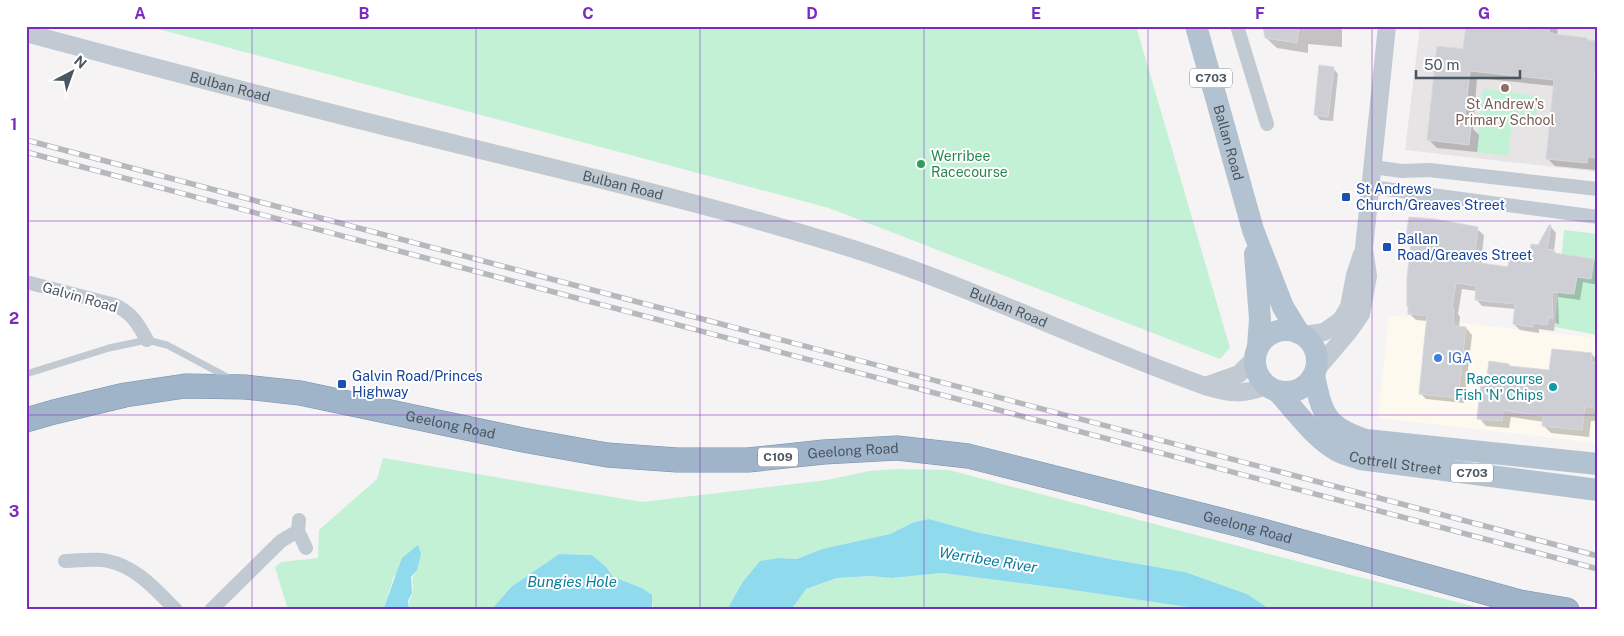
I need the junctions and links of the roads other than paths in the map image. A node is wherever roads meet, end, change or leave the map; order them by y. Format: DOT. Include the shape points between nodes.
graph roads {
  1 [pos="1196,26"];
  2 [pos="1238,26"];
  3 [pos="1387,26"];
  4 [pos="26,33"];
  5 [pos="1267,124"];
  6 [pos="1373,167"];
  7 [pos="1371,187"];
  8 [pos="1598,189"];
  9 [pos="1598,217"];
  10 [pos="1252,230"];
  11 [pos="1364,248"];
  12 [pos="26,282"];
  13 [pos="1301,334"];
  14 [pos="147,340"];
  15 [pos="1257,353"];
  16 [pos="1316,372"];
  17 [pos="26,374"];
  18 [pos="1205,386"];
  19 [pos="245,387"];
  20 [pos="1272,388"];
  21 [pos="26,420"];
  22 [pos="1450,448"];
  23 [pos="1598,464"];
  24 [pos="1484,475"];
  25 [pos="1598,490"];
  26 [pos="306,548"];
  27 [pos="65,561"];
  28 [pos="1529,606"];
  29 [pos="176,610"];
  30 [pos="211,610"];
  31 [pos="1568,610"];
  1 -- 10 [label="main road, Ballan Road / C703"];
  2 -- 5 [label="street"];
  3 -- 6 [label="street"];
  4 -- 18 [label="street, Bulban Road" via="659,194 850,248 947,282"];
  6 -- 7 [label="street"];
  6 -- 8 [label="street"];
  7 -- 9 [label="street"];
  7 -- 11 [label="street"];
  10 -- 13 [label="main road, Ballan Road / C703" via="1283,306"];
  10 -- 15 [label="main road, Ballan Road / C703" via="1260,319"];
  11 -- 13 [label="street" via="1349,307 1341,320 1324,332"];
  11 -- 16 [label="street" via="1368,276 1361,314"];
  12 -- 14 [label="street, Galvin Road" via="122,308 135,319"];
  13 -- 15 [label="main road" via="1279,331 1265,339"];
  13 -- 16 [label="main road, C703" via="1315,348 1318,359"];
  14 -- 17 [label="lane" via="109,348"];
  14 -- 19 [label="lane" via="167,345"];
  15 -- 18 [label="street" via="1239,374"];
  15 -- 20 [label="main road, C703" via="1259,377"];
  16 -- 20 [label="main road" via="1308,384 1298,390 1288,392"];
  16 -- 22 [label="main road, Cottrell Street / C703" via="1320,404 1342,431 1366,440"];
  18 -- 20 [label="street, Bulban Road" via="1242,393"];
  19 -- 21 [label="highway, Geelong Road / C109" via="168,388 125,395"];
  19 -- 28 [label="highway, Geelong Road / C109" via="300,392 607,455 677,460 748,460 897,448 968,456 1256,529"];
  20 -- 24 [label="main road, Cottrell Street / C703" via="1315,433 1338,451 1360,459"];
  22 -- 23 [label="main road, Cottrell Street / C703"];
  22 -- 24 [label="main road" via="1456,458"];
  24 -- 25 [label="main road, Cottrell Street / C703"];
  26 -- 30 [label="street" via="298,526"];
  27 -- 29 [label="street" via="108,561 127,568 140,575"];
  28 -- 31 [label="highway, Geelong Road / C109"];
}
